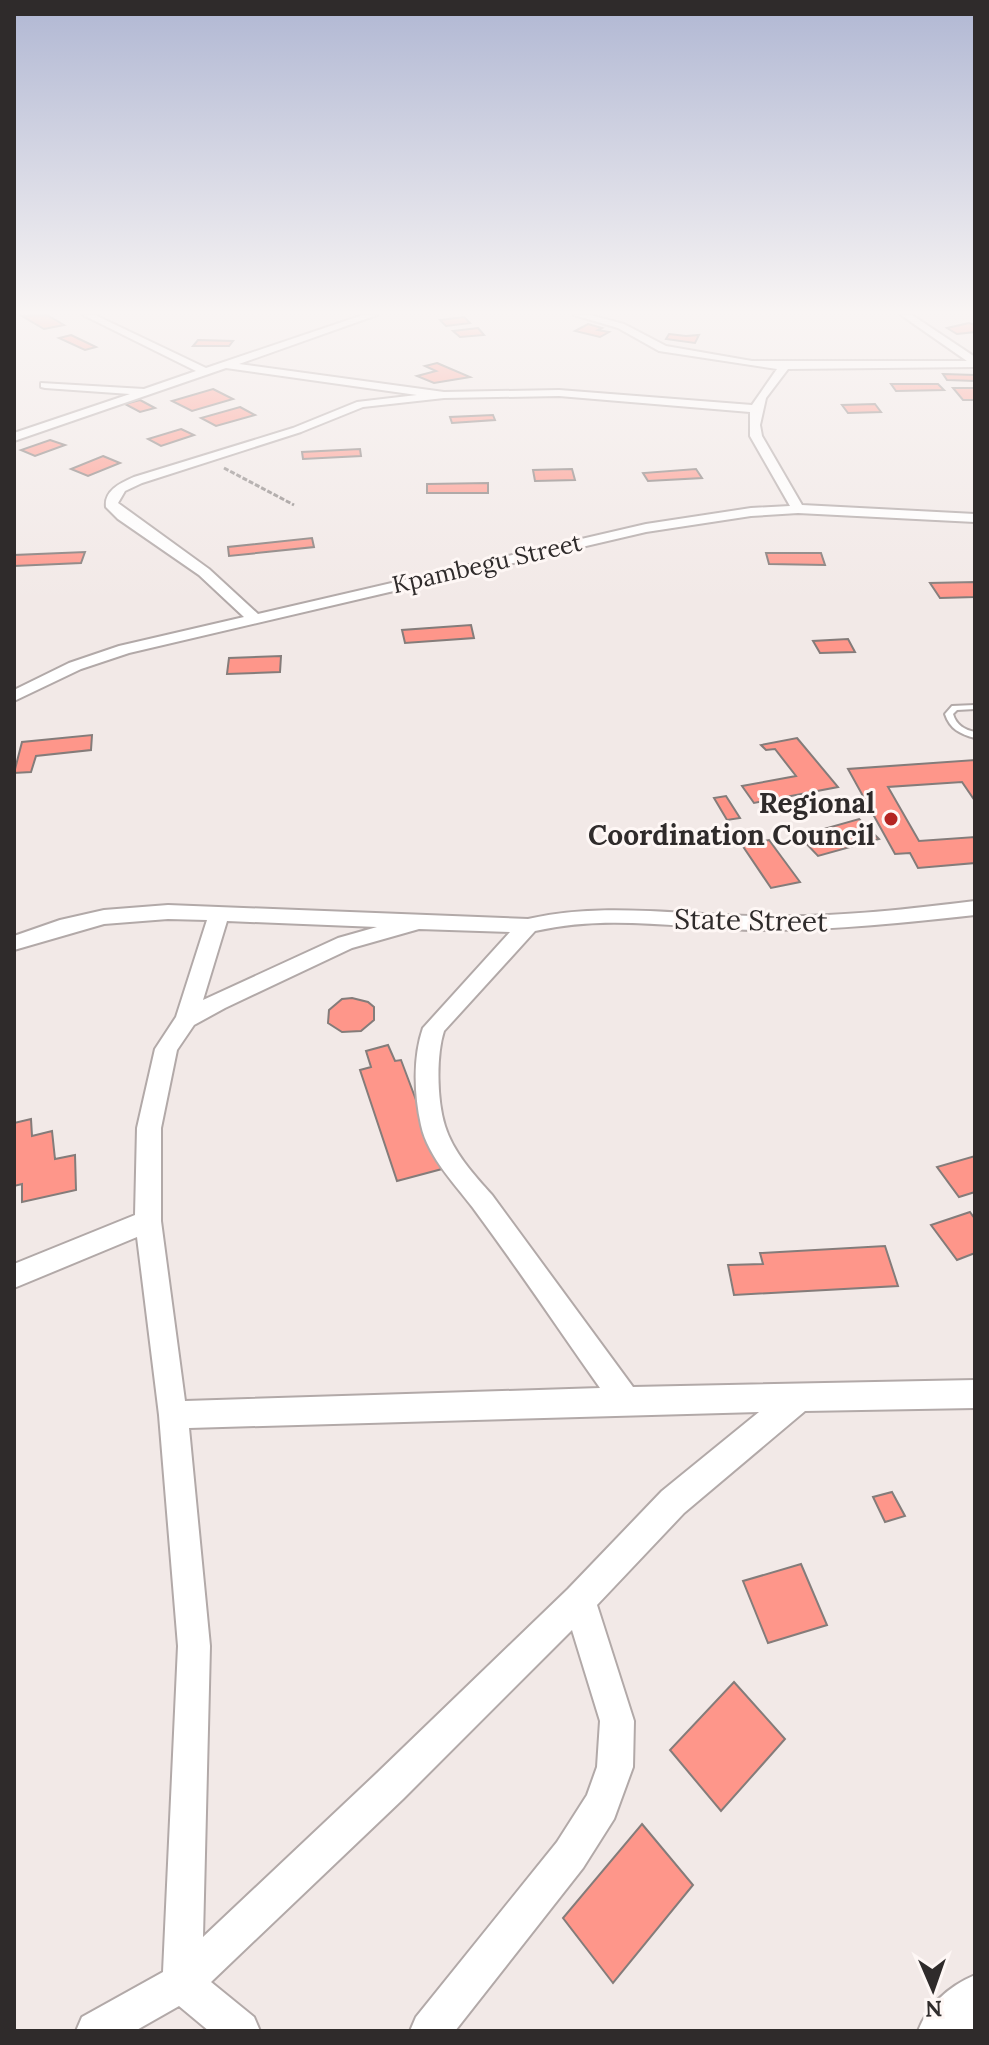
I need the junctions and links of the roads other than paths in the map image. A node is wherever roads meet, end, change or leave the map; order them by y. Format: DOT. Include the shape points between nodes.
graph roads {
  1 [pos="95,410"];
  2 [pos="345,410"];
  3 [pos="754,410"];
  4 [pos="28,423"];
  5 [pos="41,429"];
  6 [pos="14,437"];
  7 [pos="798,509"];
  8 [pos="975,518"];
  9 [pos="253,617"];
  10 [pos="14,696"];
  11 [pos="975,707"];
  12 [pos="975,735"];
  13 [pos="975,908"];
  14 [pos="219,914"];
  15 [pos="421,921"];
  16 [pos="528,926"];
  17 [pos="14,943"];
  18 [pos="186,1019"];
  19 [pos="148,1221"];
  20 [pos="14,1276"];
  21 [pos="975,1394"];
  22 [pos="796,1400"];
  23 [pos="626,1401"];
  24 [pos="173,1415"];
  25 [pos="579,1600"];
  26 [pos="182,1983"];
  27 [pos="975,2000"];
  28 [pos="96,2031"];
  29 [pos="240,2031"];
  30 [pos="430,2031"];
  31 [pos="943,2031"];
  1 -- 5 [label="street"];
  2 -- 9 [label="street" via="120,488 111,504 204,572"];
  3 -- 7 [label="street" via="756,436"];
  4 -- 5 [label="street"];
  5 -- 6 [label="street"];
  7 -- 8 [label="street, Kpambegu Street"];
  7 -- 9 [label="street, Kpambegu Street" via="646,528"];
  9 -- 10 [label="street, Kpambegu Street" via="96,657"];
  11 -- 12 [label="lane" via="955,708 949,714 957,729"];
  13 -- 16 [label="street, State Street" via="815,923 596,918"];
  14 -- 15 [label="street, State Street"];
  14 -- 17 [label="street, State Street" via="104,917"];
  14 -- 18 [label="street"];
  15 -- 16 [label="street, State Street"];
  15 -- 18 [label="street" via="306,959"];
  16 -- 23 [label="street" via="434,1028 427,1066 433,1127 457,1172"];
  18 -- 19 [label="street" via="166,1049 149,1128"];
  19 -- 20 [label="street"];
  19 -- 24 [label="street"];
  21 -- 22 [label="street"];
  22 -- 23 [label="street"];
  22 -- 25 [label="street" via="673,1502"];
  23 -- 24 [label="street"];
  24 -- 26 [label="street" via="194,1646"];
  25 -- 26 [label="street"];
  25 -- 30 [label="street" via="617,1721 615,1767 601,1806 570,1855"];
  26 -- 28 [label="street"];
  26 -- 29 [label="street"];
  27 -- 31 [label="street"];
}
